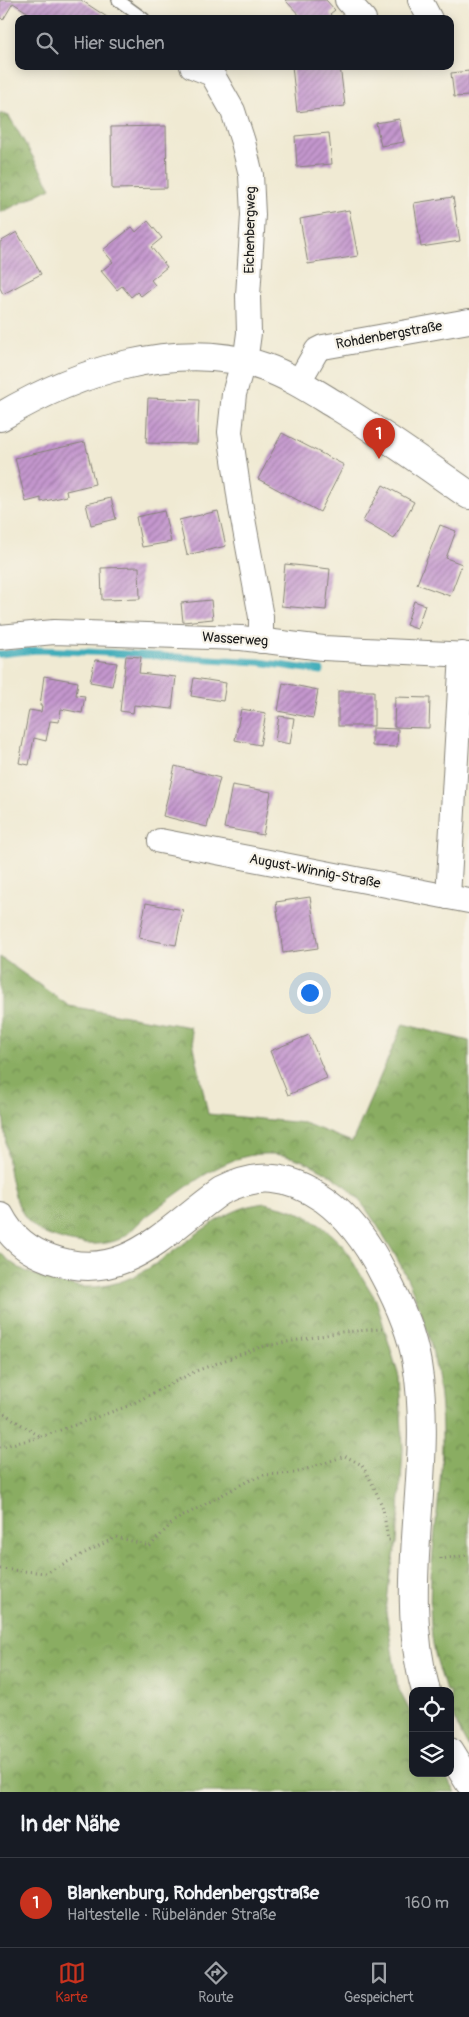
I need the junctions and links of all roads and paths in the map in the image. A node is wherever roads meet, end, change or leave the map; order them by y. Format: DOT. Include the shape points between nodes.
graph roads {
  1 [pos="118,0"];
  2 [pos="348,0"];
  3 [pos="420,0"];
  4 [pos="139,15"];
  5 [pos="361,15"];
  6 [pos="428,15"];
  7 [pos="209,70"];
  8 [pos="469,321"];
  9 [pos="243,362"];
  10 [pos="298,383"];
  11 [pos="0,417"];
  12 [pos="469,495"];
  13 [pos="0,637"];
  14 [pos="261,641"];
  15 [pos="465,654"];
  16 [pos="160,841"];
  17 [pos="458,899"];
  18 [pos="0,1216"];
  19 [pos="407,1327"];
  20 [pos="0,1411"];
  21 [pos="41,1437"];
  22 [pos="0,1447"];
  23 [pos="416,1542"];
  24 [pos="469,1554"];
  25 [pos="442,1559"];
  26 [pos="0,1570"];
  27 [pos="425,1687"];
  28 [pos="454,1758"];
  29 [pos="469,1782"];
  1 -- 4 [label="lane"];
  2 -- 5 [label="street"];
  3 -- 6 [label="street"];
  7 -- 9 [label="street, Eichenbergweg" via="232,111 251,175 253,215 249,333"];
  8 -- 10 [label="street, Rohdenbergstraße" via="323,346 317,350"];
  9 -- 10 [label="main road" via="264,367"];
  9 -- 11 [label="main road" via="182,358 116,367 55,388"];
  9 -- 14 [label="street, Eichenbergweg" via="234,394 230,432 262,617"];
  10 -- 12 [label="main road" via="374,429"];
  13 -- 14 [label="street, Wasserweg" via="54,632"];
  14 -- 15 [label="street, Wasserweg" via="323,648"];
  15 -- 17 [label="street"];
  16 -- 17 [label="street, August-Winnig-Straße"];
  18 -- 19 [label="main road" via="25,1248 63,1264 103,1266 142,1251 206,1201 235,1184 252,1179 285,1180 316,1194 347,1220 378,1263"];
  19 -- 21 [label="path" via="342,1332 260,1347 196,1371 128,1406"];
  19 -- 23 [label="main road" via="417,1361 422,1422"];
  20 -- 21 [label="path"];
  21 -- 22 [label="path"];
  23 -- 26 [label="path" via="388,1540 383,1508 374,1487 362,1466 345,1456 295,1473 264,1475 246,1482 174,1521 150,1546 116,1537 46,1573"];
  23 -- 27 [label="main road" via="414,1625"];
  24 -- 25 [label="path"];
  28 -- 29 [label="main road"];
}
